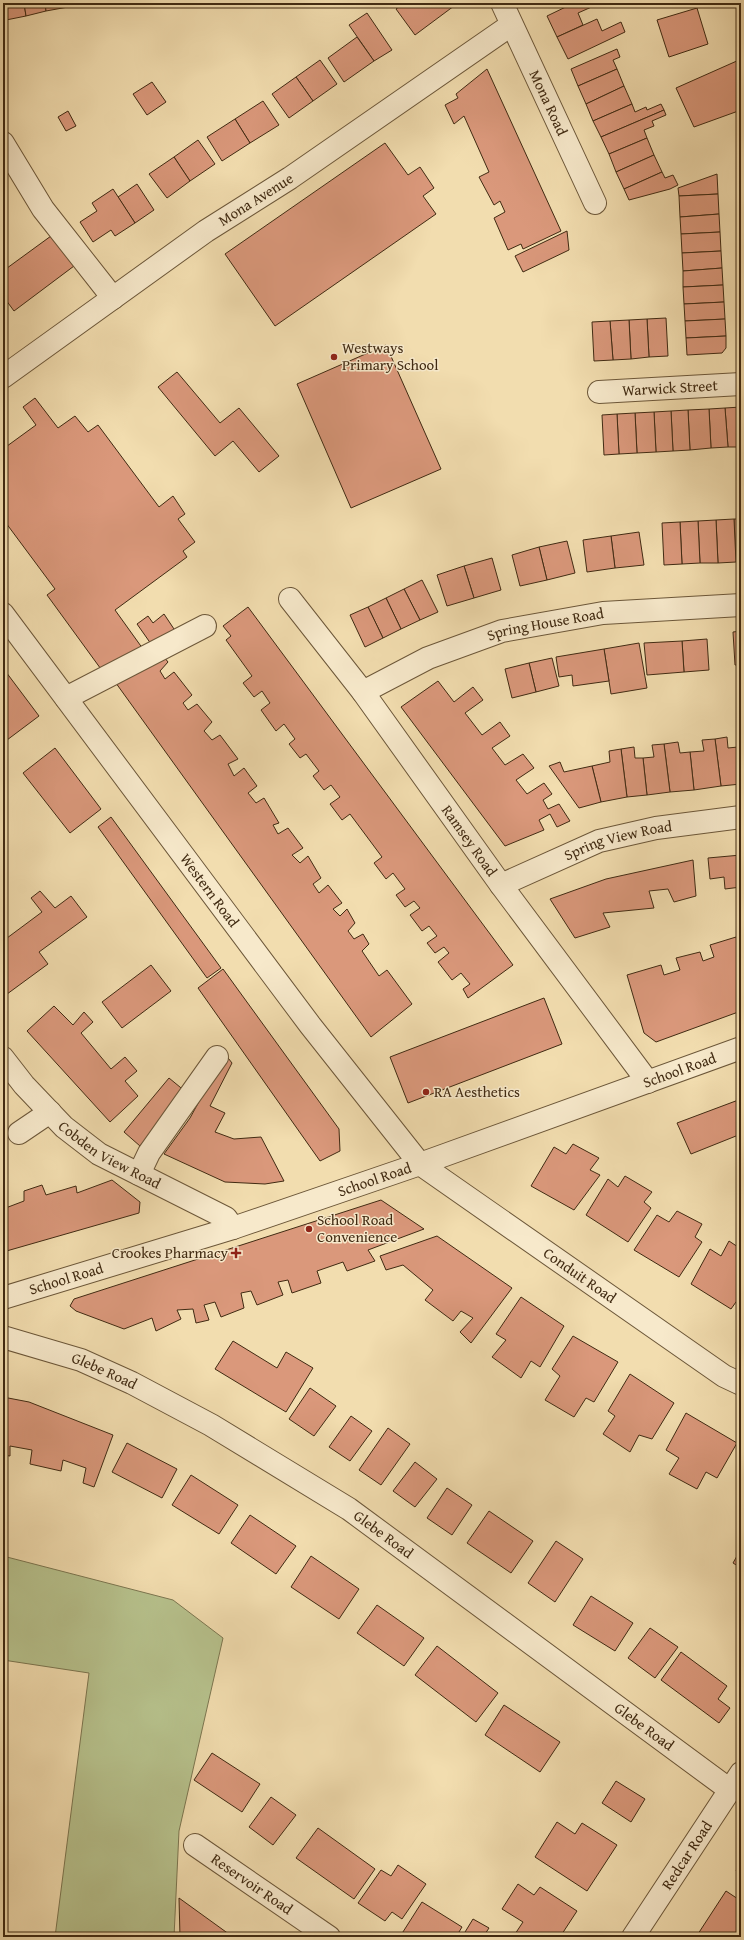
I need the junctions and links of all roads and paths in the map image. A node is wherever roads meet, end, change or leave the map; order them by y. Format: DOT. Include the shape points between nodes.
graph roads {
  1 [pos="502,3"];
  2 [pos="512,25"];
  3 [pos="3,143"];
  4 [pos="595,202"];
  5 [pos="113,298"];
  6 [pos="3,377"];
  7 [pos="741,384"];
  8 [pos="599,392"];
  9 [pos="290,599"];
  10 [pos="741,605"];
  11 [pos="3,614"];
  12 [pos="205,626"];
  13 [pos="363,692"];
  14 [pos="66,698"];
  15 [pos="741,817"];
  16 [pos="501,885"];
  17 [pos="741,1048"];
  18 [pos="217,1057"];
  19 [pos="3,1058"];
  20 [pos="648,1082"];
  21 [pos="50,1112"];
  22 [pos="19,1133"];
  23 [pos="420,1164"];
  24 [pos="139,1174"];
  25 [pos="233,1228"];
  26 [pos="3,1298"];
  27 [pos="3,1337"];
  28 [pos="741,1384"];
  29 [pos="736,1782"];
  30 [pos="196,1845"];
  31 [pos="329,1937"];
  32 [pos="633,1937"];
  1 -- 2 [label="street, Mona Road"];
  2 -- 4 [label="street, Mona Road"];
  2 -- 5 [label="street, Mona Avenue" via="290,178 206,231"];
  3 -- 5 [label="street" via="44,209"];
  5 -- 6 [label="street, Mona Avenue"];
  7 -- 8 [label="street, Warwick Street"];
  9 -- 13 [label="street, Ramsey Road"];
  10 -- 13 [label="street, Spring House Road" via="603,614 502,631 428,658"];
  11 -- 14 [label="street, Western Road"];
  12 -- 14 [label="street"];
  13 -- 16 [label="street, Ramsey Road"];
  14 -- 23 [label="street, Western Road" via="310,1025"];
  15 -- 16 [label="street, Spring View Road" via="656,828 599,841"];
  16 -- 20 [label="street, Ramsey Road"];
  17 -- 20 [label="street, School Road"];
  18 -- 24 [label="street" via="150,1153"];
  19 -- 21 [label="street, Cobden View Road"];
  20 -- 23 [label="street, School Road"];
  21 -- 22 [label="street"];
  21 -- 24 [label="street, Cobden View Road" via="64,1127 99,1154"];
  23 -- 25 [label="street, School Road"];
  23 -- 28 [label="street, Conduit Road" via="724,1376"];
  24 -- 25 [label="street, Cobden View Road" via="226,1218"];
  25 -- 26 [label="street, School Road"];
  27 -- 29 [label="street, Glebe Road" via="81,1360 132,1383 211,1425 349,1510"];
  29 -- 32 [label="street, Redcar Road"];
  30 -- 31 [label="street, Reservoir Road"];
}
